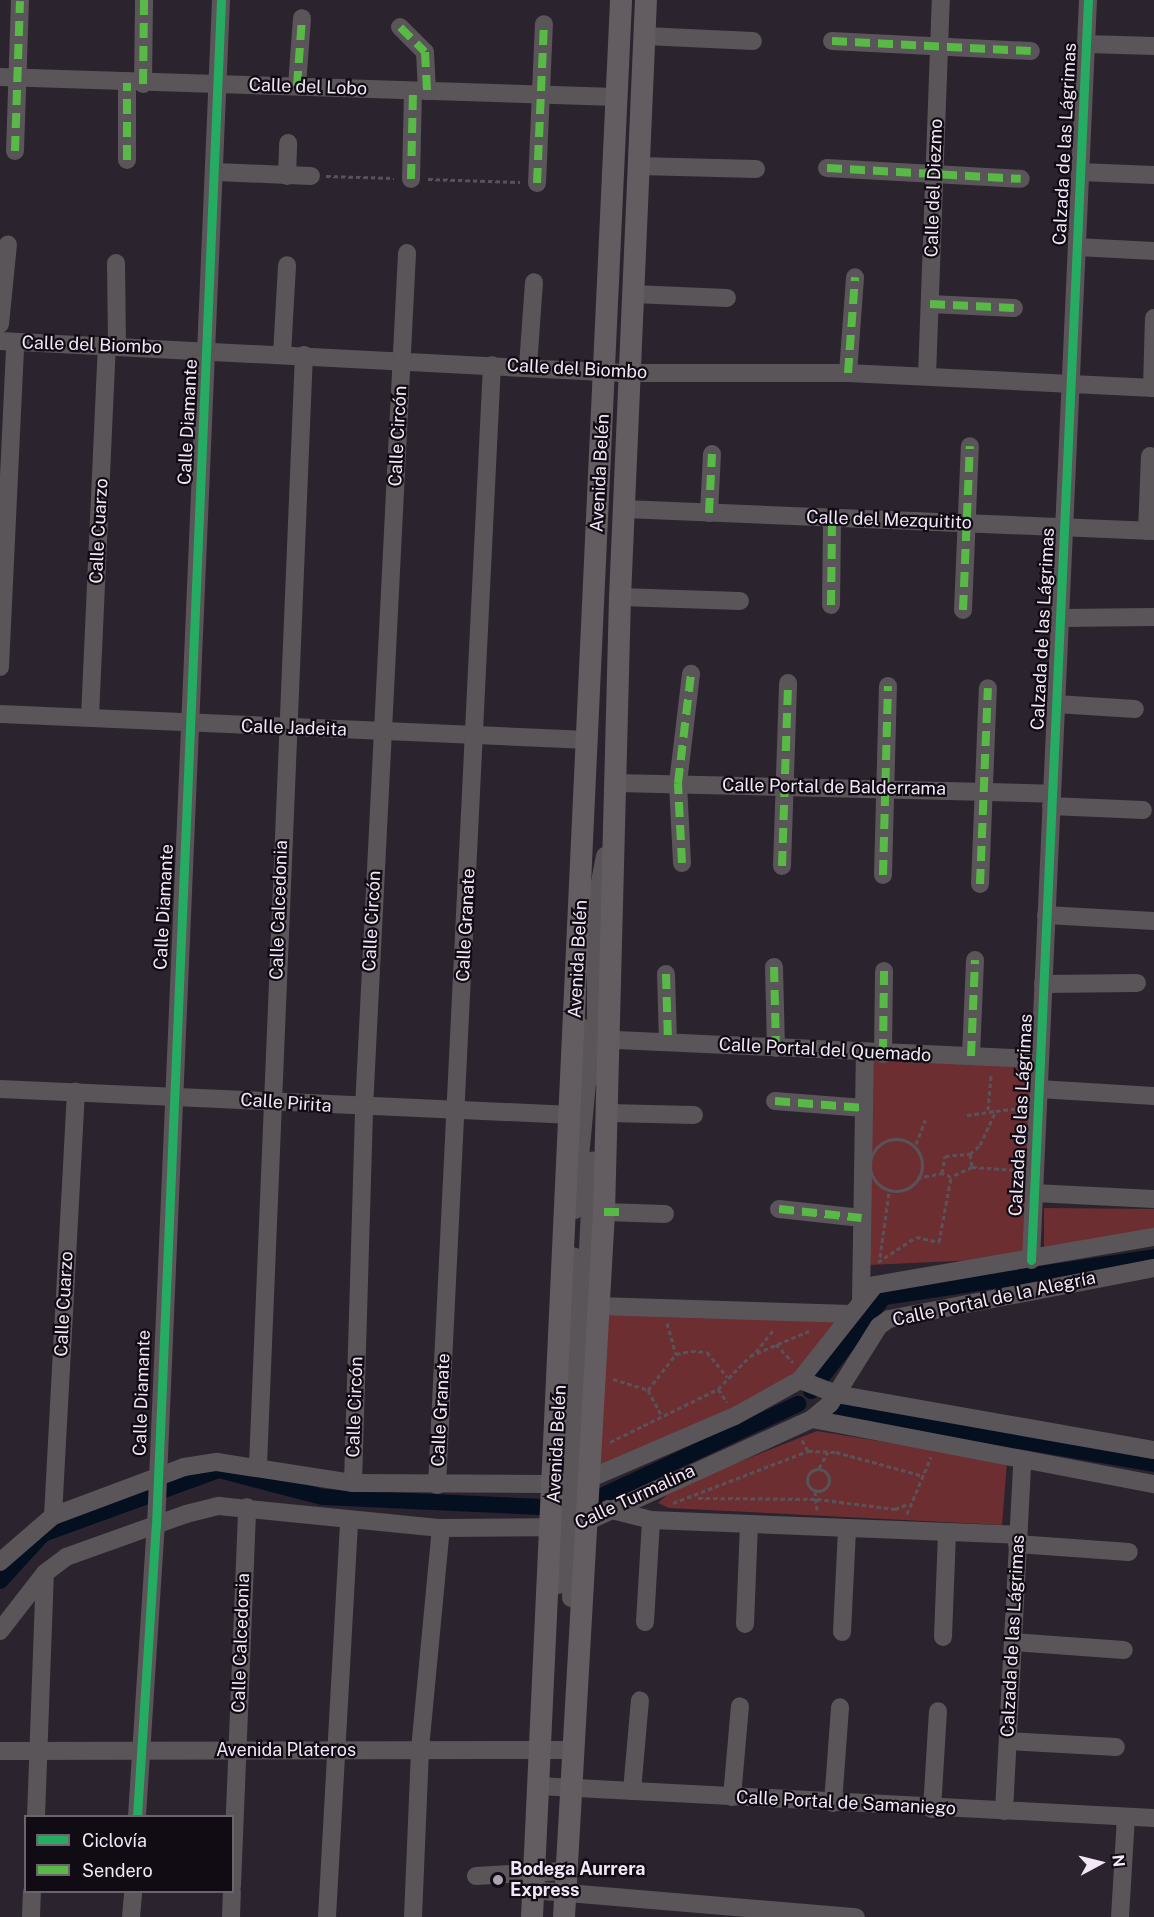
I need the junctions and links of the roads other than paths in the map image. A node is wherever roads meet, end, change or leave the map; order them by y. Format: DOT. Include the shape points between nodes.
graph roads {
  1 [pos="144,0"];
  2 [pos="221,0"];
  3 [pos="621,0"];
  4 [pos="630,0"];
  5 [pos="638,0"];
  6 [pos="646,0"];
  7 [pos="941,0"];
  8 [pos="1088,0"];
  9 [pos="20,1"];
  10 [pos="302,18"];
  11 [pos="544,24"];
  12 [pos="400,27"];
  13 [pos="645,36"];
  14 [pos="753,41"];
  15 [pos="832,41"];
  16 [pos="1086,44"];
  17 [pos="939,46"];
  18 [pos="1154,46"];
  19 [pos="1031,51"];
  20 [pos="0,77"];
  21 [pos="19,79"];
  22 [pos="135,83"];
  23 [pos="219,83"];
  24 [pos="297,86"];
  25 [pos="420,91"];
  26 [pos="540,96"];
  27 [pos="616,97"];
  28 [pos="288,143"];
  29 [pos="15,151"];
  30 [pos="127,160"];
  31 [pos="639,166"];
  32 [pos="827,168"];
  33 [pos="756,169"];
  34 [pos="218,172"];
  35 [pos="1080,172"];
  36 [pos="935,174"];
  37 [pos="1154,175"];
  38 [pos="287,176"];
  39 [pos="311,176"];
  40 [pos="411,179"];
  41 [pos="1021,179"];
  42 [pos="537,183"];
  43 [pos="8,244"];
  44 [pos="1077,248"];
  45 [pos="1154,251"];
  46 [pos="407,253"];
  47 [pos="116,263"];
  48 [pos="287,265"];
  49 [pos="855,277"];
  50 [pos="534,282"];
  51 [pos="633,294"];
  52 [pos="727,298"];
  53 [pos="930,304"];
  54 [pos="1014,308"];
  55 [pos="1154,318"];
  56 [pos="0,324"];
  57 [pos="8,342"];
  58 [pos="112,346"];
  59 [pos="208,350"];
  60 [pos="282,355"];
  61 [pos="304,355"];
  62 [pos="402,360"];
  63 [pos="492,365"];
  64 [pos="528,366"];
  65 [pos="617,372"];
  66 [pos="848,373"];
  67 [pos="927,376"];
  68 [pos="1071,382"];
  69 [pos="1153,388"];
  70 [pos="970,446"];
  71 [pos="712,454"];
  72 [pos="1150,456"];
  73 [pos="624,509"];
  74 [pos="709,513"];
  75 [pos="832,518"];
  76 [pos="967,523"];
  77 [pos="1064,527"];
  78 [pos="1151,531"];
  79 [pos="620,597"];
  80 [pos="740,601"];
  81 [pos="831,605"];
  82 [pos="963,610"];
  83 [pos="1154,617"];
  84 [pos="1060,618"];
  85 [pos="0,667"];
  86 [pos="691,674"];
  87 [pos="788,683"];
  88 [pos="888,686"];
  89 [pos="988,688"];
  90 [pos="1056,704"];
  91 [pos="1135,709"];
  92 [pos="0,714"];
  93 [pos="90,717"];
  94 [pos="191,723"];
  95 [pos="286,728"];
  96 [pos="381,731"];
  97 [pos="478,735"];
  98 [pos="588,740"];
  99 [pos="617,783"];
  100 [pos="678,783"];
  101 [pos="785,788"];
  102 [pos="885,788"];
  103 [pos="986,791"];
  104 [pos="1052,800"];
  105 [pos="1143,810"];
  106 [pos="682,863"];
  107 [pos="782,866"];
  108 [pos="883,874"];
  109 [pos="980,884"];
  110 [pos="1046,915"];
  111 [pos="1154,921"];
  112 [pos="975,960"];
  113 [pos="774,967"];
  114 [pos="884,971"];
  115 [pos="666,974"];
  116 [pos="1137,983"];
  117 [pos="1043,984"];
  118 [pos="591,1038"];
  119 [pos="668,1041"];
  120 [pos="776,1048"];
  121 [pos="874,1054"];
  122 [pos="971,1056"];
  123 [pos="1040,1059"];
  124 [pos="0,1089"];
  125 [pos="76,1092"];
  126 [pos="171,1095"];
  127 [pos="1154,1096"];
  128 [pos="1038,1097"];
  129 [pos="775,1101"];
  130 [pos="271,1102"];
  131 [pos="363,1108"];
  132 [pos="864,1108"];
  133 [pos="455,1110"];
  134 [pos="607,1113"];
  135 [pos="572,1115"];
  136 [pos="694,1115"];
  137 [pos="1034,1193"];
  138 [pos="1154,1199"];
  139 [pos="778,1209"];
  140 [pos="604,1212"];
  141 [pos="665,1214"];
  142 [pos="862,1218"];
  143 [pos="1154,1237"];
  144 [pos="1031,1260"];
  145 [pos="1154,1268"];
  146 [pos="598,1306"];
  147 [pos="856,1307"];
  148 [pos="803,1378"];
  149 [pos="836,1394"];
  150 [pos="812,1419"];
  151 [pos="1154,1450"];
  152 [pos="1022,1462"];
  153 [pos="258,1465"];
  154 [pos="352,1483"];
  155 [pos="571,1484"];
  156 [pos="1154,1484"];
  157 [pos="156,1485"];
  158 [pos="437,1485"];
  159 [pos="247,1507"];
  160 [pos="608,1509"];
  161 [pos="53,1516"];
  162 [pos="156,1519"];
  163 [pos="651,1520"];
  164 [pos="349,1521"];
  165 [pos="749,1525"];
  166 [pos="441,1527"];
  167 [pos="568,1528"];
  168 [pos="848,1531"];
  169 [pos="947,1533"];
  170 [pos="1017,1540"];
  171 [pos="1129,1552"];
  172 [pos="0,1562"];
  173 [pos="45,1573"];
  174 [pos="645,1622"];
  175 [pos="745,1624"];
  176 [pos="0,1631"];
  177 [pos="842,1632"];
  178 [pos="943,1637"];
  179 [pos="1013,1642"];
  180 [pos="1124,1650"];
  181 [pos="640,1700"];
  182 [pos="740,1706"];
  183 [pos="840,1707"];
  184 [pos="938,1711"];
  185 [pos="1008,1740"];
  186 [pos="1116,1747"];
  187 [pos="420,1749"];
  188 [pos="39,1750"];
  189 [pos="140,1750"];
  190 [pos="334,1750"];
  191 [pos="555,1750"];
  192 [pos="0,1751"];
  193 [pos="237,1751"];
  194 [pos="553,1787"];
  195 [pos="632,1791"];
  196 [pos="732,1797"];
  197 [pos="833,1803"];
  198 [pos="932,1809"];
  199 [pos="1004,1811"];
  200 [pos="36,1815"];
  201 [pos="137,1815"];
  202 [pos="1126,1817"];
  203 [pos="1154,1818"];
  204 [pos="234,1832"];
  205 [pos="476,1876"];
  206 [pos="549,1882"];
  207 [pos="32,1893"];
  208 [pos="133,1893"];
  209 [pos="232,1893"];
  210 [pos="31,1917"];
  211 [pos="131,1917"];
  212 [pos="231,1917"];
  213 [pos="327,1917"];
  214 [pos="413,1917"];
  215 [pos="532,1917"];
  216 [pos="540,1917"];
  217 [pos="558,1917"];
  218 [pos="564,1917"];
  219 [pos="856,1917"];
  220 [pos="1120,1917"];
  1 -- 22 [label="street"];
  2 -- 23 [label="street, Calle Diamante"];
  3 -- 27 [label="main road, Avenida Belén"];
  4 -- 65 [label="street"];
  5 -- 65 [label="street"];
  6 -- 13 [label="main road, Avenida Belén"];
  7 -- 17 [label="street, Calle del Diezmo"];
  8 -- 16 [label="street, Calzada de las Lágrimas"];
  9 -- 21 [label="street"];
  10 -- 24 [label="street"];
  11 -- 26 [label="street"];
  12 -- 25 [label="street" via="425,52"];
  13 -- 14 [label="street"];
  13 -- 31 [label="main road, Avenida Belén"];
  15 -- 17 [label="street"];
  16 -- 18 [label="street"];
  16 -- 35 [label="street, Calzada de las Lágrimas"];
  17 -- 19 [label="street"];
  17 -- 36 [label="street, Calle del Diezmo"];
  20 -- 21 [label="street, Calle del Lobo"];
  21 -- 22 [label="street, Calle del Lobo"];
  21 -- 29 [label="street"];
  22 -- 23 [label="street, Calle del Lobo"];
  22 -- 30 [label="street"];
  23 -- 24 [label="street, Calle del Lobo"];
  23 -- 34 [label="street, Calle Diamante"];
  24 -- 25 [label="street, Calle del Lobo"];
  25 -- 26 [label="street, Calle del Lobo"];
  25 -- 40 [label="street"];
  26 -- 27 [label="street, Calle del Lobo"];
  26 -- 42 [label="street"];
  27 -- 65 [label="main road, Avenida Belén"];
  28 -- 38 [label="street"];
  31 -- 33 [label="street"];
  31 -- 51 [label="main road, Avenida Belén"];
  32 -- 36 [label="street"];
  34 -- 38 [label="street"];
  34 -- 59 [label="street, Calle Diamante"];
  35 -- 37 [label="street"];
  35 -- 44 [label="street, Calzada de las Lágrimas"];
  36 -- 41 [label="street"];
  36 -- 53 [label="street, Calle del Diezmo"];
  38 -- 39 [label="street"];
  43 -- 56 [label="street"];
  44 -- 45 [label="street"];
  44 -- 68 [label="street, Calzada de las Lágrimas"];
  46 -- 62 [label="street, Calle Circón"];
  47 -- 58 [label="street, Calle Cuarzo"];
  48 -- 60 [label="street"];
  49 -- 66 [label="street"];
  50 -- 64 [label="street"];
  51 -- 52 [label="street"];
  51 -- 65 [label="main road, Avenida Belén"];
  53 -- 54 [label="street"];
  53 -- 67 [label="street, Calle del Diezmo"];
  55 -- 69 [label="street"];
  57 -- 58 [label="street, Calle del Biombo"];
  57 -- 85 [label="street"];
  58 -- 59 [label="street, Calle del Biombo"];
  58 -- 93 [label="street, Calle Cuarzo"];
  59 -- 60 [label="street, Calle del Biombo"];
  59 -- 94 [label="street, Calle Diamante"];
  60 -- 61 [label="street, Calle del Biombo"];
  61 -- 62 [label="street, Calle del Biombo"];
  61 -- 95 [label="street, Calle Calcedonia"];
  62 -- 63 [label="street, Calle del Biombo"];
  62 -- 96 [label="street, Calle Circón"];
  63 -- 64 [label="street, Calle del Biombo"];
  63 -- 97 [label="street, Calle Granate"];
  64 -- 65 [label="street, Calle del Biombo"];
  65 -- 66 [label="street, Calle del Biombo"];
  65 -- 73 [label="main road, Avenida Belén"];
  65 -- 98 [label="main road, Avenida Belén"];
  65 -- 118 [label="street" via="604,869 596,903"];
  66 -- 67 [label="street, Calle del Biombo"];
  67 -- 68 [label="street, Calle del Biombo"];
  68 -- 69 [label="street, Calle del Biombo"];
  68 -- 77 [label="street, Calzada de las Lágrimas"];
  70 -- 76 [label="street"];
  71 -- 74 [label="street"];
  72 -- 78 [label="street"];
  73 -- 74 [label="street, Calle del Mezquitito"];
  73 -- 79 [label="main road, Avenida Belén"];
  74 -- 75 [label="street, Calle del Mezquitito"];
  75 -- 76 [label="street, Calle del Mezquitito"];
  75 -- 81 [label="street"];
  76 -- 77 [label="street, Calle del Mezquitito"];
  76 -- 82 [label="street"];
  77 -- 78 [label="street, Calle del Mezquitito"];
  77 -- 84 [label="street, Calzada de las Lágrimas"];
  79 -- 80 [label="street"];
  79 -- 99 [label="main road, Avenida Belén"];
  83 -- 84 [label="street"];
  84 -- 90 [label="street, Calzada de las Lágrimas"];
  86 -- 100 [label="street"];
  87 -- 101 [label="street"];
  88 -- 102 [label="street"];
  89 -- 103 [label="street"];
  90 -- 91 [label="street"];
  90 -- 104 [label="street, Calzada de las Lágrimas"];
  92 -- 93 [label="street, Calle Jadeita"];
  93 -- 94 [label="street, Calle Jadeita"];
  94 -- 95 [label="street, Calle Jadeita"];
  94 -- 126 [label="street, Calle Diamante"];
  95 -- 96 [label="street, Calle Jadeita"];
  95 -- 130 [label="street, Calle Calcedonia"];
  96 -- 97 [label="street, Calle Jadeita"];
  96 -- 131 [label="street, Calle Circón"];
  97 -- 98 [label="street, Calle Jadeita"];
  97 -- 133 [label="street, Calle Granate"];
  98 -- 118 [label="main road, Avenida Belén"];
  99 -- 100 [label="street, Calle Portal de Balderrama"];
  99 -- 118 [label="main road, Avenida Belén"];
  100 -- 101 [label="street, Calle Portal de Balderrama"];
  100 -- 106 [label="street"];
  101 -- 102 [label="street, Calle Portal de Balderrama"];
  101 -- 107 [label="street"];
  102 -- 103 [label="street, Calle Portal de Balderrama"];
  102 -- 108 [label="street"];
  103 -- 104 [label="street, Calle Portal de Balderrama"];
  103 -- 109 [label="street"];
  104 -- 105 [label="street, Calle Portal de Balderrama"];
  104 -- 110 [label="street, Calzada de las Lágrimas"];
  110 -- 111 [label="street"];
  110 -- 117 [label="street, Calzada de las Lágrimas"];
  112 -- 122 [label="street"];
  113 -- 120 [label="street"];
  114 -- 121 [label="street"];
  115 -- 119 [label="street"];
  116 -- 117 [label="street"];
  117 -- 123 [label="street, Calzada de las Lágrimas"];
  118 -- 119 [label="street, Calle Portal del Quemado"];
  118 -- 134 [label="main road, Avenida Belén"];
  118 -- 135 [label="main road, Avenida Belén"];
  118 -- 155 [label="street" via="584,1161 576,1192"];
  119 -- 120 [label="street, Calle Portal del Quemado"];
  120 -- 121 [label="street, Calle Portal del Quemado"];
  121 -- 122 [label="street, Calle Portal del Quemado"];
  121 -- 132 [label="street"];
  122 -- 123 [label="street, Calle Portal del Quemado"];
  123 -- 128 [label="street, Calzada de las Lágrimas"];
  124 -- 125 [label="street, Calle Pirita"];
  125 -- 126 [label="street, Calle Pirita"];
  125 -- 161 [label="street, Calle Cuarzo"];
  126 -- 130 [label="street, Calle Pirita"];
  126 -- 157 [label="street, Calle Diamante"];
  127 -- 128 [label="street"];
  128 -- 137 [label="street, Calzada de las Lágrimas"];
  129 -- 132 [label="street"];
  130 -- 131 [label="street, Calle Pirita"];
  130 -- 153 [label="street, Calle Calcedonia"];
  131 -- 133 [label="street, Calle Pirita"];
  131 -- 154 [label="street, Calle Circón"];
  132 -- 142 [label="street"];
  133 -- 135 [label="street, Calle Pirita"];
  133 -- 158 [label="street, Calle Granate"];
  134 -- 136 [label="street"];
  134 -- 140 [label="main road, Avenida Belén"];
  135 -- 155 [label="main road, Avenida Belén"];
  137 -- 138 [label="street"];
  137 -- 144 [label="street, Calzada de las Lágrimas"];
  139 -- 142 [label="street"];
  140 -- 141 [label="street"];
  140 -- 146 [label="main road, Avenida Belén"];
  142 -- 147 [label="street"];
  143 -- 144 [label="street, Calle Portal de la Alegría"];
  144 -- 147 [label="street, Calle Portal de la Alegría" via="885,1282 868,1289"];
  145 -- 149 [label="street, Calle Portal de la Alegría" via="889,1319 879,1326"];
  146 -- 147 [label="street" via="787,1310"];
  146 -- 155 [label="main road, Avenida Belén" via="589,1451"];
  147 -- 148 [label="street, Calle Portal de la Alegría"];
  148 -- 149 [label="street"];
  148 -- 155 [label="street, Calle Turmalina" via="735,1416"];
  149 -- 150 [label="street, Calle Portal de la Alegría"];
  149 -- 151 [label="street"];
  150 -- 152 [label="street"];
  150 -- 160 [label="street, Calle Turmalina"];
  152 -- 156 [label="street"];
  152 -- 170 [label="street, Calzada de las Lágrimas"];
  153 -- 154 [label="street, Calle Turmalina"];
  153 -- 157 [label="street, Calle Turmalina" via="217,1462"];
  154 -- 158 [label="street, Calle Turmalina"];
  155 -- 158 [label="street, Calle Turmalina"];
  155 -- 167 [label="main road, Avenida Belén"];
  155 -- 167 [label="main road, Avenida Belén"];
  157 -- 161 [label="street, Calle Turmalina"];
  157 -- 162 [label="street, Calle Diamante"];
  159 -- 162 [label="street, Calle Turmalina" via="219,1506"];
  159 -- 164 [label="street, Calle Turmalina"];
  159 -- 193 [label="street, Calle Calcedonia"];
  160 -- 163 [label="street"];
  160 -- 167 [label="street, Calle Turmalina"];
  161 -- 172 [label="street, Calle Turmalina"];
  162 -- 173 [label="street, Calle Turmalina" via="66,1557"];
  162 -- 189 [label="street, Calle Diamante"];
  163 -- 165 [label="street"];
  163 -- 174 [label="street"];
  164 -- 166 [label="street, Calle Turmalina"];
  164 -- 190 [label="street"];
  165 -- 168 [label="street"];
  165 -- 175 [label="street"];
  166 -- 167 [label="street, Calle Turmalina"];
  166 -- 187 [label="street"];
  167 -- 191 [label="main road, Avenida Belén"];
  167 -- 191 [label="main road, Avenida Belén"];
  168 -- 169 [label="street"];
  168 -- 177 [label="street"];
  169 -- 170 [label="street"];
  169 -- 178 [label="street"];
  170 -- 171 [label="street"];
  170 -- 179 [label="street, Calzada de las Lágrimas"];
  173 -- 176 [label="street, Calle Turmalina"];
  173 -- 188 [label="street"];
  179 -- 180 [label="street"];
  179 -- 185 [label="street, Calzada de las Lágrimas"];
  181 -- 195 [label="street"];
  182 -- 196 [label="street"];
  183 -- 197 [label="street"];
  184 -- 198 [label="street"];
  185 -- 186 [label="street"];
  185 -- 199 [label="street, Calzada de las Lágrimas"];
  187 -- 190 [label="street, Avenida Plateros"];
  187 -- 191 [label="street, Avenida Plateros"];
  187 -- 214 [label="street"];
  188 -- 189 [label="street, Avenida Plateros"];
  188 -- 192 [label="street, Avenida Plateros"];
  188 -- 200 [label="street"];
  189 -- 193 [label="street, Avenida Plateros"];
  189 -- 201 [label="street, Calle Diamante"];
  190 -- 193 [label="street, Avenida Plateros"];
  190 -- 213 [label="street"];
  191 -- 194 [label="main road, Avenida Belén"];
  191 -- 194 [label="main road, Avenida Belén"];
  193 -- 204 [label="street, Calle Calcedonia"];
  194 -- 195 [label="street, Calle Portal de Samaniego"];
  194 -- 206 [label="main road, Avenida Belén"];
  194 -- 206 [label="main road, Avenida Belén"];
  195 -- 196 [label="street, Calle Portal de Samaniego"];
  196 -- 197 [label="street, Calle Portal de Samaniego"];
  197 -- 198 [label="street, Calle Portal de Samaniego"];
  198 -- 199 [label="street, Calle Portal de Samaniego"];
  199 -- 202 [label="street, Calle Portal de Samaniego"];
  202 -- 203 [label="street, Calle Portal de Samaniego"];
  202 -- 220 [label="street"];
  205 -- 206 [label="street"];
  206 -- 215 [label="main road, Avenida Belén"];
  206 -- 216 [label="street"];
  206 -- 217 [label="street"];
  206 -- 218 [label="main road, Avenida Belén"];
  206 -- 219 [label="street"];
  207 -- 210 [label="street"];
  208 -- 211 [label="street"];
  209 -- 212 [label="street"];
}
